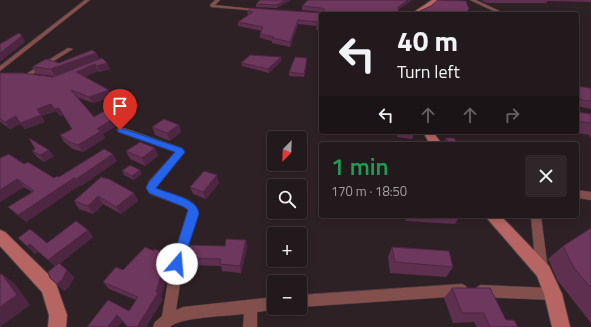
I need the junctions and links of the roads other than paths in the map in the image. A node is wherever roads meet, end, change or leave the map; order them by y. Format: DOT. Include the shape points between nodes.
graph roads {
  1 [pos="88,0"];
  2 [pos="218,0"];
  3 [pos="436,0"];
  4 [pos="472,0"];
  5 [pos="269,11"];
  6 [pos="418,12"];
  7 [pos="499,12"];
  8 [pos="70,49"];
  9 [pos="1,67"];
  10 [pos="38,78"];
  11 [pos="120,130"];
  12 [pos="579,194"];
  13 [pos="591,196"];
  14 [pos="494,218"];
  15 [pos="536,218"];
  16 [pos="0,236"];
  17 [pos="543,271"];
  18 [pos="553,294"];
  19 [pos="307,300"];
  20 [pos="267,305"];
  21 [pos="251,306"];
  22 [pos="164,323"];
  23 [pos="57,327"];
  24 [pos="250,327"];
  25 [pos="561,327"];
  1 -- 9 [label="street"];
  2 -- 5 [label="street" via="213,6"];
  3 -- 6 [label="street"];
  4 -- 7 [label="street"];
  8 -- 10 [label="street" via="23,76"];
  11 -- 22 [label="street" via="179,150 151,188 188,204 193,209"];
  12 -- 13 [label="street"];
  14 -- 17 [label="street"];
  15 -- 17 [label="street"];
  16 -- 23 [label="street" via="49,287 58,315"];
  17 -- 18 [label="street"];
  18 -- 19 [label="street" via="458,289"];
  18 -- 25 [label="street"];
  20 -- 21 [label="street"];
  21 -- 22 [label="street" via="183,314"];
  21 -- 24 [label="street"];
}
